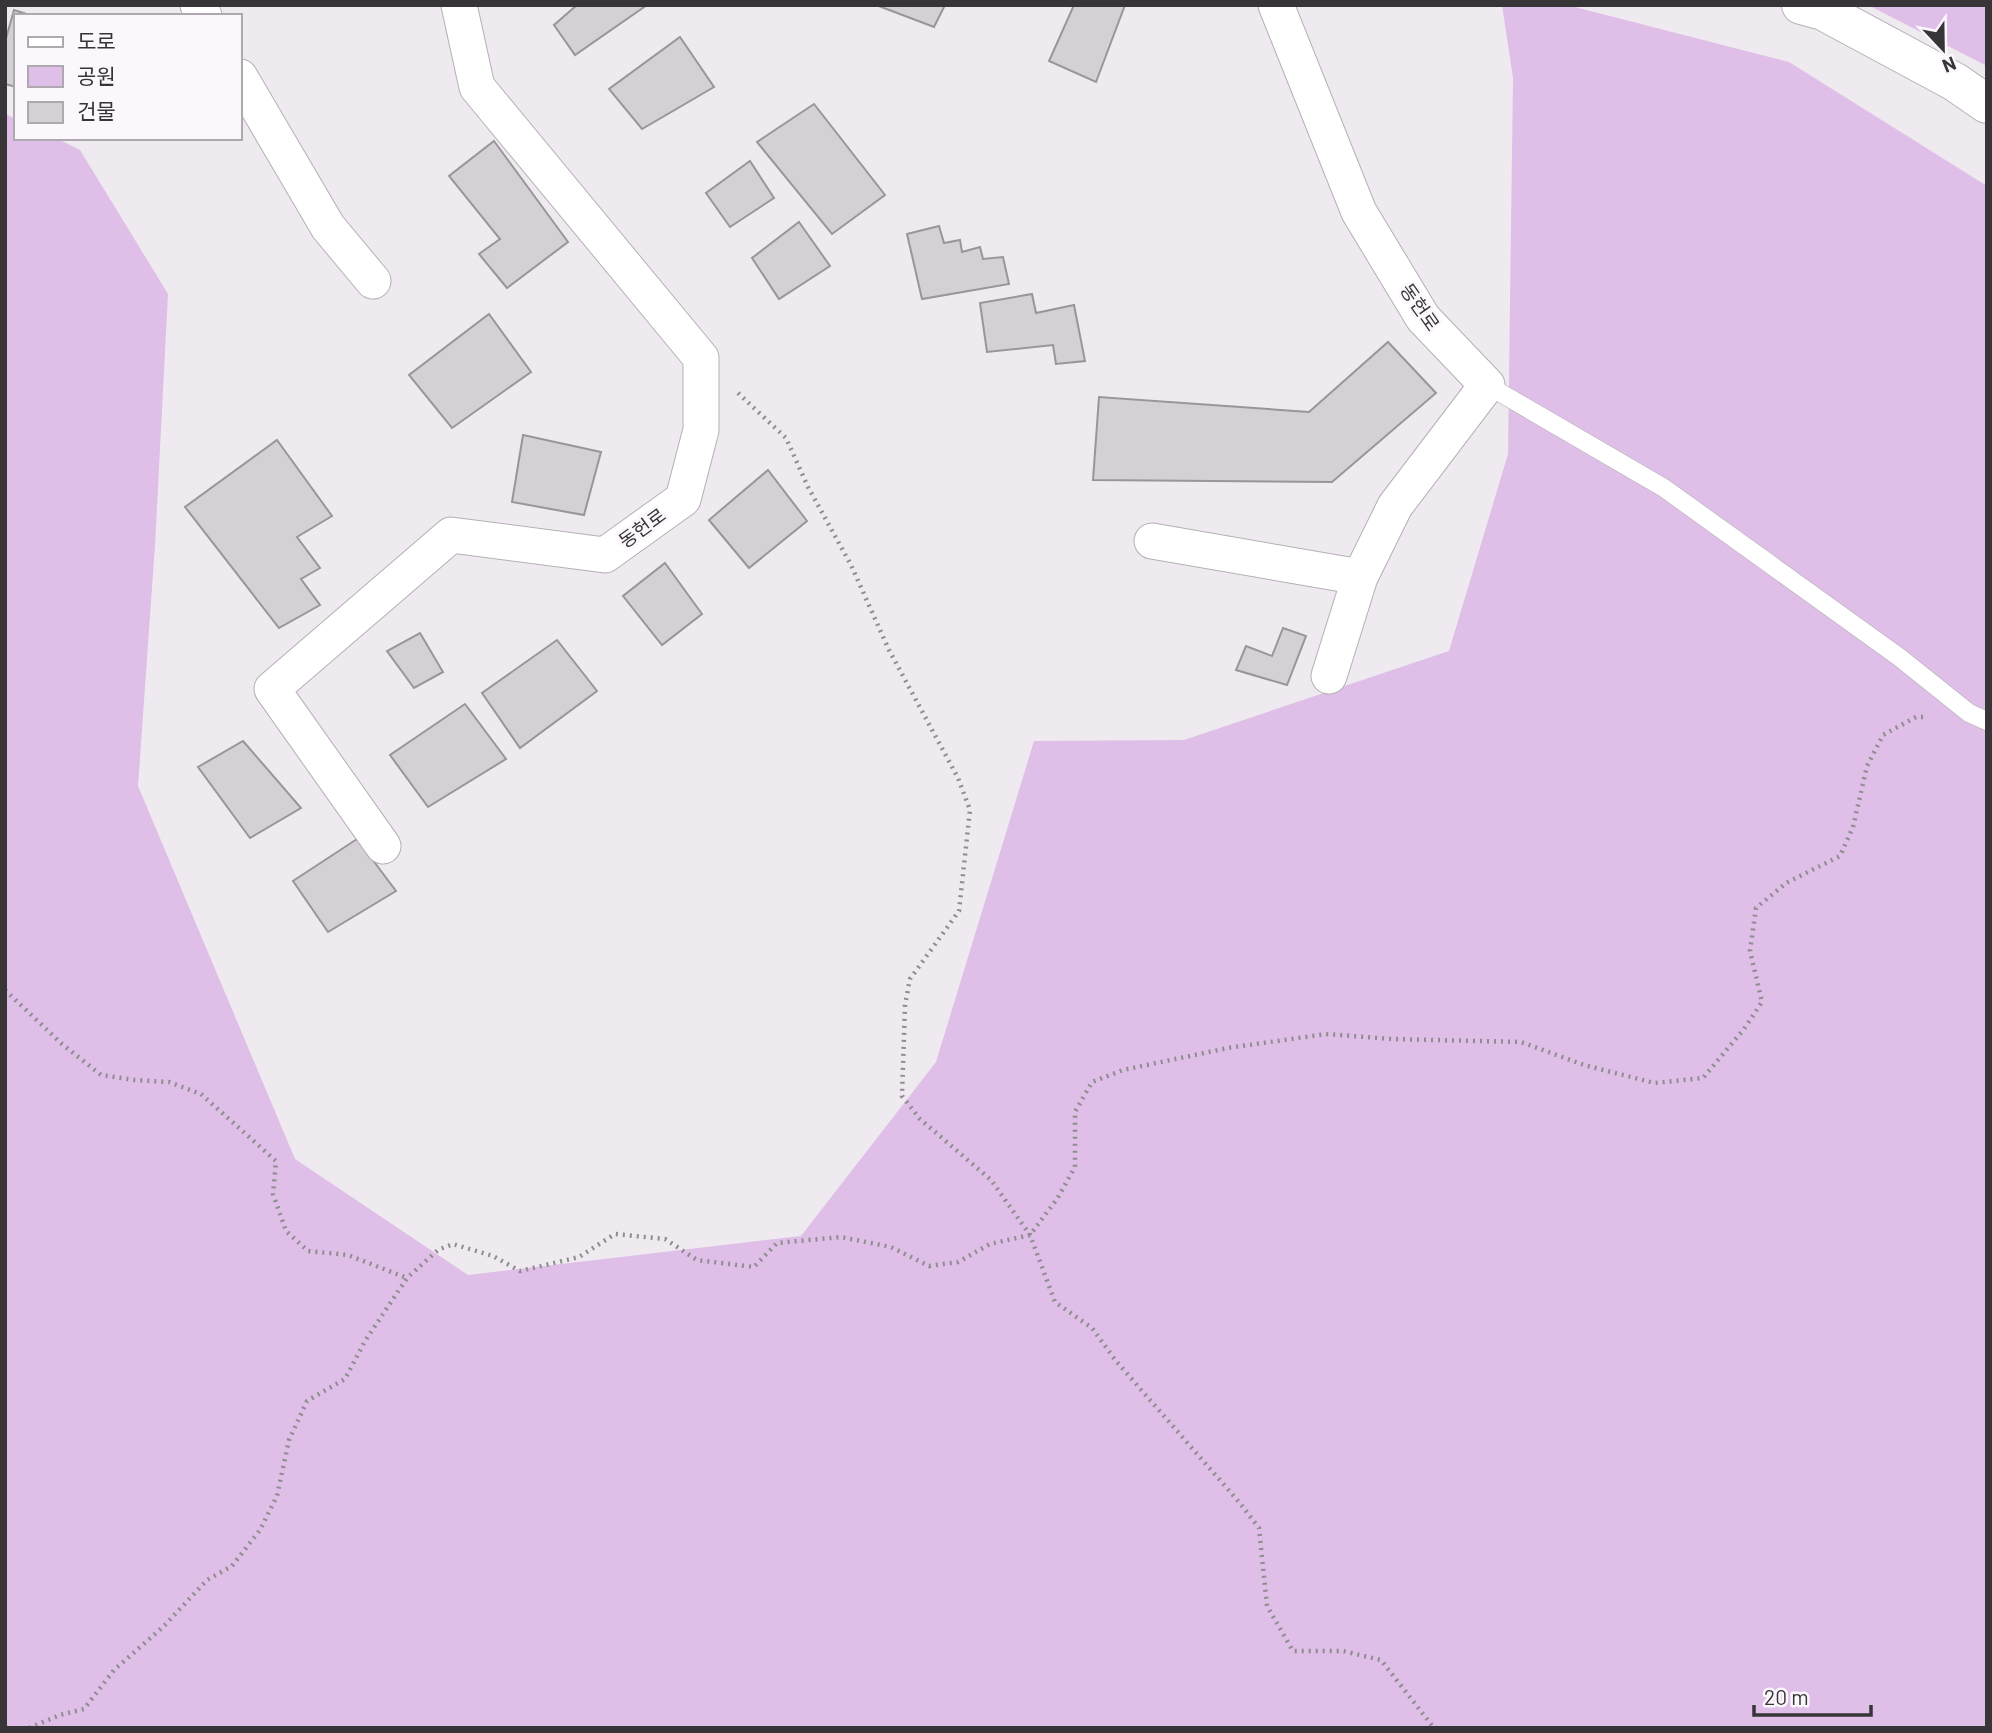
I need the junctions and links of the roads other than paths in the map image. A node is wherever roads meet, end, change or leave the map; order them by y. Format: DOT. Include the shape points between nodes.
graph roads {
  1 [pos="459,5"];
  2 [pos="1276,5"];
  3 [pos="1801,5"];
  4 [pos="242,80"];
  5 [pos="1987,104"];
  6 [pos="373,281"];
  7 [pos="1488,384"];
  8 [pos="1152,541"];
  9 [pos="1360,577"];
  10 [pos="1329,676"];
  11 [pos="1987,721"];
  12 [pos="383,846"];
  1 -- 12 [label="street, 동헌로" via="477,87 701,358 701,430 683,499 606,555 451,535 272,689"];
  2 -- 7 [label="street, 동헌로" via="1359,212 1423,318"];
  3 -- 5 [label="street" via="1823,11"];
  4 -- 6 [label="street" via="328,227"];
  7 -- 9 [label="street" via="1395,506"];
  7 -- 11 [label="lane" via="1664,488 1899,657 1969,713"];
  8 -- 9 [label="street"];
  9 -- 10 [label="street"];
}
